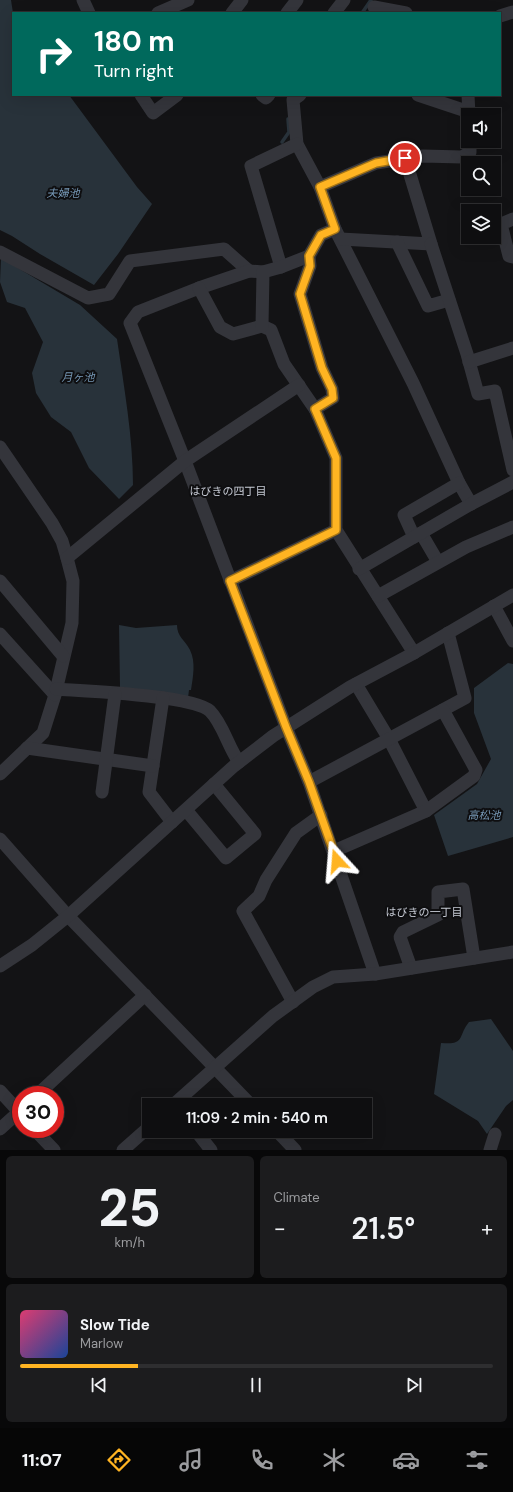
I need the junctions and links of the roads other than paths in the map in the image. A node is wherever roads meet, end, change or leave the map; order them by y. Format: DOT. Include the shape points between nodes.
graph roads {
  1 [pos="83,0"];
  2 [pos="188,0"];
  3 [pos="242,0"];
  4 [pos="297,0"];
  5 [pos="344,0"];
  6 [pos="511,0"];
  7 [pos="513,5"];
  8 [pos="374,7"];
  9 [pos="159,8"];
  10 [pos="387,11"];
  11 [pos="89,12"];
  12 [pos="233,12"];
  13 [pos="288,12"];
  14 [pos="335,12"];
  15 [pos="513,12"];
  16 [pos="501,16"];
  17 [pos="142,96"];
  18 [pos="176,96"];
  19 [pos="299,96"];
  20 [pos="421,96"];
  21 [pos="468,96"];
  22 [pos="469,108"];
  23 [pos="461,110"];
  24 [pos="297,144"];
  25 [pos="470,148"];
  26 [pos="405,158"];
  27 [pos="320,187"];
  28 [pos="513,219"];
  29 [pos="338,234"];
  30 [pos="397,242"];
  31 [pos="431,244"];
  32 [pos="0,252"];
  33 [pos="309,256"];
  34 [pos="513,256"];
  35 [pos="281,268"];
  36 [pos="249,271"];
  37 [pos="264,272"];
  38 [pos="199,288"];
  39 [pos="449,300"];
  40 [pos="262,326"];
  41 [pos="513,348"];
  42 [pos="470,362"];
  43 [pos="299,385"];
  44 [pos="315,409"];
  45 [pos="1,450"];
  46 [pos="185,461"];
  47 [pos="513,470"];
  48 [pos="513,482"];
  49 [pos="459,483"];
  50 [pos="471,504"];
  51 [pos="513,527"];
  52 [pos="336,530"];
  53 [pos="418,535"];
  54 [pos="68,558"];
  55 [pos="438,562"];
  56 [pos="360,569"];
  57 [pos="0,581"];
  58 [pos="230,581"];
  59 [pos="513,595"];
  60 [pos="378,596"];
  61 [pos="494,606"];
  62 [pos="448,633"];
  63 [pos="0,634"];
  64 [pos="513,641"];
  65 [pos="414,653"];
  66 [pos="63,656"];
  67 [pos="356,684"];
  68 [pos="55,692"];
  69 [pos="115,694"];
  70 [pos="163,698"];
  71 [pos="443,710"];
  72 [pos="286,727"];
  73 [pos="389,739"];
  74 [pos="27,748"];
  75 [pos="106,759"];
  76 [pos="239,762"];
  77 [pos="153,766"];
  78 [pos="0,774"];
  79 [pos="309,782"];
  80 [pos="214,784"];
  81 [pos="102,792"];
  82 [pos="186,810"];
  83 [pos="426,811"];
  84 [pos="320,815"];
  85 [pos="172,822"];
  86 [pos="0,839"];
  87 [pos="334,851"];
  88 [pos="68,916"];
  89 [pos="513,952"];
  90 [pos="474,958"];
  91 [pos="0,966"];
  92 [pos="411,968"];
  93 [pos="376,974"];
  94 [pos="144,995"];
  95 [pos="292,1002"];
  96 [pos="215,1068"];
  97 [pos="47,1086"];
  98 [pos="190,1090"];
  99 [pos="0,1091"];
  100 [pos="181,1098"];
  101 [pos="191,1098"];
  102 [pos="244,1098"];
  103 [pos="12,1104"];
  104 [pos="12,1119"];
  105 [pos="0,1129"];
  106 [pos="142,1133"];
  107 [pos="496,1134"];
  108 [pos="43,1138"];
  109 [pos="202,1138"];
  110 [pos="284,1138"];
  111 [pos="54,1150"];
  112 [pos="123,1150"];
  113 [pos="211,1150"];
  114 [pos="295,1150"];
  115 [pos="490,1150"];
  1 -- 11 [label="street"];
  2 -- 9 [label="street"];
  3 -- 12 [label="street"];
  4 -- 13 [label="street"];
  5 -- 14 [label="street"];
  6 -- 7 [label="street"];
  8 -- 10 [label="street"];
  15 -- 16 [label="street"];
  17 -- 18 [label="street" via="153,113"];
  19 -- 24 [label="street" via="293,100"];
  20 -- 23 [label="street"];
  21 -- 22 [label="street"];
  24 -- 27 [label="street"];
  24 -- 35 [label="street" via="252,166"];
  25 -- 26 [label="street" via="470,152 462,157"];
  26 -- 27 [label="street" via="376,163"];
  26 -- 31 [label="street"];
  27 -- 29 [label="street"];
  28 -- 34 [label="street" via="501,224 509,256"];
  29 -- 30 [label="street"];
  29 -- 33 [label="street" via="321,235"];
  29 -- 49 [label="street" via="413,383"];
  30 -- 31 [label="street"];
  30 -- 39 [label="street" via="428,306"];
  31 -- 39 [label="street"];
  32 -- 36 [label="street" via="88,298 109,294 130,261 224,249"];
  33 -- 35 [label="street"];
  33 -- 44 [label="street" via="310,266 300,294 333,398"];
  35 -- 37 [label="street"];
  36 -- 37 [label="street"];
  36 -- 38 [label="street"];
  37 -- 40 [label="street"];
  38 -- 40 [label="street" via="220,327 233,334"];
  38 -- 46 [label="street" via="138,312 130,322"];
  39 -- 42 [label="street"];
  40 -- 43 [label="street" via="271,330 284,364"];
  41 -- 42 [label="street"];
  42 -- 47 [label="street" via="478,394 495,391"];
  43 -- 44 [label="street"];
  43 -- 46 [label="street"];
  44 -- 52 [label="street" via="336,458"];
  45 -- 54 [label="street" via="52,523"];
  46 -- 54 [label="street"];
  46 -- 58 [label="street"];
  48 -- 50 [label="street"];
  49 -- 50 [label="street"];
  49 -- 53 [label="street" via="404,515"];
  50 -- 53 [label="street"];
  51 -- 55 [label="street"];
  52 -- 56 [label="street"];
  52 -- 58 [label="street"];
  53 -- 55 [label="street"];
  53 -- 56 [label="street"];
  54 -- 66 [label="street" via="73,582 72,623"];
  55 -- 60 [label="street"];
  56 -- 60 [label="street"];
  57 -- 66 [label="street"];
  58 -- 72 [label="street"];
  59 -- 61 [label="street"];
  60 -- 65 [label="street"];
  61 -- 62 [label="street"];
  61 -- 64 [label="street"];
  62 -- 65 [label="street"];
  62 -- 71 [label="street" via="466,698"];
  63 -- 68 [label="street"];
  65 -- 67 [label="street"];
  66 -- 68 [label="street"];
  67 -- 72 [label="street"];
  67 -- 73 [label="street"];
  68 -- 69 [label="street"];
  68 -- 74 [label="street" via="44,733"];
  69 -- 70 [label="street"];
  69 -- 75 [label="street"];
  70 -- 76 [label="street" via="180,700 209,710"];
  70 -- 77 [label="street"];
  71 -- 73 [label="street"];
  71 -- 83 [label="street" via="476,770 474,776"];
  72 -- 76 [label="street"];
  72 -- 79 [label="street"];
  73 -- 79 [label="street"];
  73 -- 83 [label="street"];
  74 -- 75 [label="street"];
  74 -- 78 [label="street"];
  75 -- 77 [label="street"];
  75 -- 81 [label="street"];
  76 -- 80 [label="street"];
  77 -- 85 [label="street" via="149,792"];
  79 -- 84 [label="street"];
  80 -- 82 [label="street"];
  80 -- 82 [label="street" via="255,834 226,858"];
  82 -- 85 [label="street"];
  83 -- 87 [label="street"];
  84 -- 87 [label="street"];
  84 -- 95 [label="street" via="296,833 266,880 259,896 243,911"];
  85 -- 88 [label="street"];
  86 -- 88 [label="street"];
  87 -- 93 [label="street"];
  88 -- 91 [label="street" via="32,945"];
  88 -- 94 [label="street"];
  89 -- 90 [label="street"];
  90 -- 92 [label="street"];
  90 -- 92 [label="street" via="463,889 438,892 438,915 403,932 400,937"];
  92 -- 93 [label="street"];
  93 -- 95 [label="street" via="333,977"];
  94 -- 96 [label="street"];
  94 -- 97 [label="street"];
  95 -- 96 [label="street"];
  96 -- 98 [label="street"];
  96 -- 102 [label="street"];
  98 -- 100 [label="street"];
  98 -- 101 [label="street"];
  99 -- 103 [label="street"];
  104 -- 105 [label="street"];
  106 -- 112 [label="street"];
  107 -- 115 [label="street"];
  108 -- 111 [label="street"];
  109 -- 113 [label="street"];
  110 -- 114 [label="street"];
}
